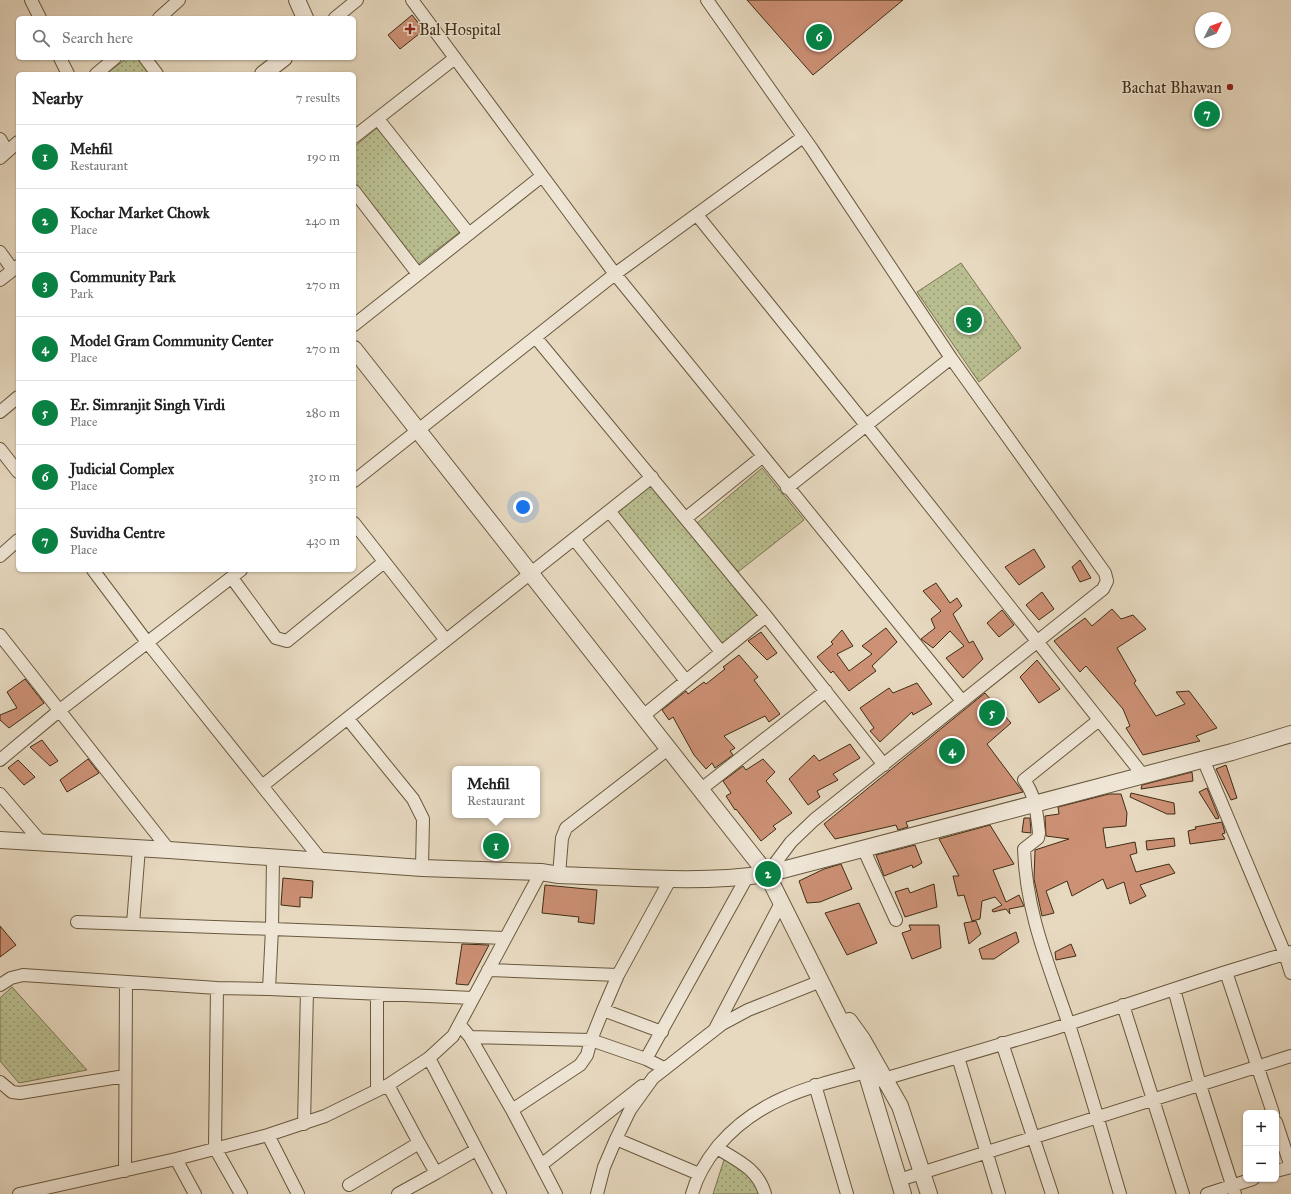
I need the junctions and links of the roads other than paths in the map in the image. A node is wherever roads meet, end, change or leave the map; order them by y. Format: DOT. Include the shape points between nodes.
graph roads {
  1 [pos="32,0"];
  2 [pos="179,0"];
  3 [pos="297,0"];
  4 [pos="357,0"];
  5 [pos="412,0"];
  6 [pos="707,0"];
  7 [pos="39,16"];
  8 [pos="161,16"];
  9 [pos="305,16"];
  10 [pos="337,16"];
  11 [pos="455,58"];
  12 [pos="61,60"];
  13 [pos="113,60"];
  14 [pos="146,60"];
  15 [pos="281,60"];
  16 [pos="67,72"];
  17 [pos="98,72"];
  18 [pos="155,72"];
  19 [pos="266,72"];
  20 [pos="378,118"];
  21 [pos="356,135"];
  22 [pos="803,137"];
  23 [pos="0,139"];
  24 [pos="16,144"];
  25 [pos="4,155"];
  26 [pos="542,176"];
  27 [pos="356,194"];
  28 [pos="697,215"];
  29 [pos="469,234"];
  30 [pos="0,252"];
  31 [pos="16,268"];
  32 [pos="418,274"];
  33 [pos="615,274"];
  34 [pos="0,280"];
  35 [pos="356,323"];
  36 [pos="536,338"];
  37 [pos="356,352"];
  38 [pos="950,358"];
  39 [pos="16,399"];
  40 [pos="0,412"];
  41 [pos="866,424"];
  42 [pos="418,430"];
  43 [pos="0,449"];
  44 [pos="762,457"];
  45 [pos="16,469"];
  46 [pos="652,478"];
  47 [pos="356,479"];
  48 [pos="787,488"];
  49 [pos="610,512"];
  50 [pos="686,518"];
  51 [pos="356,526"];
  52 [pos="575,540"];
  53 [pos="16,542"];
  54 [pos="0,556"];
  55 [pos="384,562"];
  56 [pos="94,572"];
  57 [pos="237,574"];
  58 [pos="530,575"];
  59 [pos="766,616"];
  60 [pos="0,635"];
  61 [pos="446,639"];
  62 [pos="1038,641"];
  63 [pos="147,642"];
  64 [pos="721,652"];
  65 [pos="686,681"];
  66 [pos="826,690"];
  67 [pos="962,701"];
  68 [pos="60,710"];
  69 [pos="643,716"];
  70 [pos="348,719"];
  71 [pos="1099,720"];
  72 [pos="1291,734"];
  73 [pos="668,749"];
  74 [pos="1203,759"];
  75 [pos="0,760"];
  76 [pos="884,765"];
  77 [pos="1142,774"];
  78 [pos="262,786"];
  79 [pos="700,790"];
  80 [pos="0,794"];
  81 [pos="1035,803"];
  82 [pos="0,840"];
  83 [pos="41,842"];
  84 [pos="139,848"];
  85 [pos="863,848"];
  86 [pos="169,850"];
  87 [pos="273,858"];
  88 [pos="322,861"];
  89 [pos="422,868"];
  90 [pos="541,872"];
  91 [pos="767,874"];
  92 [pos="559,875"];
  93 [pos="747,877"];
  94 [pos="671,878"];
  95 [pos="781,903"];
  96 [pos="896,920"];
  97 [pos="77,922"];
  98 [pos="133,924"];
  99 [pos="272,929"];
  100 [pos="505,938"];
  101 [pos="1288,953"];
  102 [pos="488,970"];
  103 [pos="1226,972"];
  104 [pos="1291,973"];
  105 [pos="618,974"];
  106 [pos="821,982"];
  107 [pos="126,983"];
  108 [pos="0,985"];
  109 [pos="217,988"];
  110 [pos="1174,989"];
  111 [pos="269,990"];
  112 [pos="307,991"];
  113 [pos="377,995"];
  114 [pos="472,998"];
  115 [pos="831,1002"];
  116 [pos="1123,1006"];
  117 [pos="602,1010"];
  118 [pos="1068,1023"];
  119 [pos="460,1025"];
  120 [pos="714,1030"];
  121 [pos="662,1032"];
  122 [pos="470,1037"];
  123 [pos="591,1040"];
  124 [pos="1002,1043"];
  125 [pos="1291,1056"];
  126 [pos="958,1057"];
  127 [pos="429,1058"];
  128 [pos="646,1060"];
  129 [pos="1257,1066"];
  130 [pos="664,1068"];
  131 [pos="125,1076"];
  132 [pos="652,1078"];
  133 [pos="868,1078"];
  134 [pos="886,1078"];
  135 [pos="0,1082"];
  136 [pos="815,1085"];
  137 [pos="1200,1085"];
  138 [pos="383,1087"];
  139 [pos="1153,1099"];
  140 [pos="512,1110"];
  141 [pos="1272,1110"];
  142 [pos="1097,1117"];
  143 [pos="304,1124"];
  144 [pos="1279,1131"];
  145 [pos="268,1136"];
  146 [pos="1033,1137"];
  147 [pos="616,1139"];
  148 [pos="419,1143"];
  149 [pos="216,1148"];
  150 [pos="717,1148"];
  151 [pos="476,1150"];
  152 [pos="986,1152"];
  153 [pos="176,1159"];
  154 [pos="541,1165"];
  155 [pos="1291,1167"];
  156 [pos="125,1171"];
  157 [pos="1279,1171"];
  158 [pos="436,1173"];
  159 [pos="922,1173"];
  160 [pos="699,1174"];
  161 [pos="1248,1182"];
  162 [pos="349,1185"];
  163 [pos="901,1187"];
  164 [pos="75,1189"];
  165 [pos="1234,1190"];
  166 [pos="597,1192"];
  167 [pos="22,1194"];
  168 [pos="196,1194"];
  169 [pos="241,1194"];
  170 [pos="298,1194"];
  171 [pos="398,1194"];
  172 [pos="500,1194"];
  173 [pos="556,1194"];
  174 [pos="586,1194"];
  175 [pos="692,1194"];
  176 [pos="765,1194"];
  177 [pos="847,1194"];
  178 [pos="929,1194"];
  179 [pos="1000,1194"];
  180 [pos="1052,1194"];
  181 [pos="1120,1194"];
  182 [pos="1183,1194"];
  183 [pos="1207,1194"];
  1 -- 7 [label="street"];
  2 -- 8 [label="street"];
  3 -- 9 [label="street"];
  4 -- 10 [label="street"];
  5 -- 11 [label="street"];
  6 -- 22 [label="street"];
  11 -- 20 [label="street"];
  11 -- 26 [label="street"];
  12 -- 16 [label="street"];
  13 -- 17 [label="street"];
  14 -- 18 [label="street"];
  15 -- 19 [label="street"];
  20 -- 21 [label="street"];
  20 -- 29 [label="street"];
  22 -- 28 [label="street"];
  22 -- 38 [label="street"];
  23 -- 25 [label="street"];
  24 -- 25 [label="street"];
  26 -- 29 [label="street"];
  26 -- 33 [label="street"];
  27 -- 32 [label="street"];
  28 -- 33 [label="street"];
  28 -- 41 [label="street"];
  29 -- 32 [label="street"];
  30 -- 31 [label="street"];
  31 -- 34 [label="street"];
  32 -- 35 [label="street"];
  33 -- 36 [label="street"];
  33 -- 44 [label="street"];
  36 -- 42 [label="street"];
  36 -- 46 [label="street"];
  37 -- 42 [label="street"];
  38 -- 41 [label="street"];
  38 -- 62 [label="street" via="1105,573 1107,581 1103,589"];
  39 -- 40 [label="street"];
  41 -- 48 [label="street"];
  41 -- 62 [label="street"];
  42 -- 47 [label="street"];
  42 -- 58 [label="street"];
  43 -- 45 [label="street"];
  44 -- 48 [label="street"];
  44 -- 50 [label="street"];
  46 -- 49 [label="street"];
  46 -- 50 [label="street"];
  48 -- 67 [label="street"];
  49 -- 52 [label="street"];
  49 -- 64 [label="street"];
  50 -- 59 [label="street"];
  51 -- 55 [label="street"];
  52 -- 58 [label="street"];
  52 -- 65 [label="street"];
  53 -- 54 [label="street"];
  55 -- 57 [label="street" via="287,641 276,638"];
  55 -- 61 [label="street"];
  56 -- 63 [label="street"];
  57 -- 63 [label="street"];
  58 -- 61 [label="street"];
  58 -- 69 [label="street"];
  59 -- 64 [label="street"];
  59 -- 66 [label="street"];
  60 -- 68 [label="street"];
  61 -- 70 [label="street"];
  62 -- 67 [label="street"];
  62 -- 71 [label="street"];
  63 -- 68 [label="street"];
  63 -- 78 [label="street"];
  64 -- 65 [label="street"];
  65 -- 69 [label="street"];
  66 -- 76 [label="street"];
  66 -- 79 [label="street"];
  67 -- 76 [label="street"];
  68 -- 75 [label="street"];
  68 -- 86 [label="street"];
  69 -- 73 [label="street"];
  70 -- 78 [label="street"];
  70 -- 89 [label="street" via="420,810 423,819"];
  71 -- 77 [label="street"];
  71 -- 81 [label="street" via="1024,780 1032,792"];
  72 -- 74 [label="street"];
  73 -- 79 [label="street"];
  73 -- 92 [label="street" via="566,828 562,838"];
  74 -- 77 [label="street"];
  74 -- 101 [label="street"];
  76 -- 91 [label="street" via="791,842"];
  77 -- 81 [label="street"];
  78 -- 88 [label="street"];
  79 -- 91 [label="street"];
  80 -- 83 [label="street"];
  81 -- 85 [label="street"];
  81 -- 118 [label="street" via="1038,838 1024,849 1029,900"];
  82 -- 83 [label="street"];
  83 -- 84 [label="street"];
  84 -- 86 [label="street"];
  84 -- 98 [label="street"];
  85 -- 91 [label="street"];
  85 -- 96 [label="street"];
  86 -- 87 [label="street"];
  87 -- 88 [label="street"];
  87 -- 99 [label="street"];
  88 -- 89 [label="street"];
  89 -- 90 [label="street"];
  90 -- 92 [label="street"];
  90 -- 100 [label="street"];
  91 -- 93 [label="street"];
  91 -- 95 [label="street"];
  92 -- 94 [label="street"];
  93 -- 94 [label="street"];
  93 -- 121 [label="street"];
  94 -- 105 [label="street"];
  95 -- 106 [label="street"];
  95 -- 120 [label="street"];
  97 -- 98 [label="street"];
  98 -- 99 [label="street"];
  99 -- 100 [label="street"];
  99 -- 111 [label="street"];
  100 -- 102 [label="street"];
  101 -- 103 [label="street"];
  101 -- 104 [label="street"];
  102 -- 105 [label="street"];
  102 -- 114 [label="street"];
  103 -- 110 [label="street"];
  103 -- 129 [label="street"];
  105 -- 117 [label="street"];
  106 -- 115 [label="street"];
  106 -- 120 [label="street" via="748,1010"];
  107 -- 108 [label="street" via="23,976 11,978"];
  107 -- 109 [label="street"];
  107 -- 131 [label="street"];
  109 -- 111 [label="street"];
  109 -- 149 [label="street"];
  110 -- 116 [label="street"];
  110 -- 137 [label="street"];
  111 -- 112 [label="street"];
  112 -- 113 [label="street"];
  112 -- 143 [label="street"];
  113 -- 114 [label="street"];
  113 -- 138 [label="street"];
  114 -- 119 [label="street"];
  115 -- 133 [label="street"];
  115 -- 134 [label="street" via="862,1039"];
  116 -- 118 [label="street"];
  116 -- 139 [label="street"];
  117 -- 121 [label="street"];
  117 -- 123 [label="street"];
  118 -- 124 [label="street"];
  118 -- 142 [label="street"];
  119 -- 122 [label="street"];
  119 -- 127 [label="street" via="453,1036"];
  120 -- 130 [label="street"];
  121 -- 128 [label="street"];
  122 -- 123 [label="street"];
  122 -- 140 [label="street"];
  123 -- 128 [label="street"];
  123 -- 140 [label="street" via="587,1055 580,1065"];
  124 -- 126 [label="street"];
  124 -- 146 [label="street"];
  125 -- 129 [label="street"];
  126 -- 134 [label="street"];
  126 -- 152 [label="street"];
  127 -- 138 [label="street"];
  127 -- 151 [label="street"];
  128 -- 130 [label="street"];
  129 -- 137 [label="street"];
  129 -- 141 [label="street"];
  130 -- 132 [label="street"];
  131 -- 135 [label="street" via="20,1094 12,1092"];
  131 -- 156 [label="street"];
  132 -- 147 [label="street" via="630,1110"];
  132 -- 154 [label="street"];
  133 -- 134 [label="street"];
  133 -- 136 [label="street"];
  133 -- 163 [label="street"];
  134 -- 159 [label="street" via="900,1106"];
  136 -- 150 [label="street" via="760,1110 735,1128"];
  136 -- 177 [label="street"];
  137 -- 139 [label="street"];
  137 -- 165 [label="street"];
  138 -- 143 [label="street"];
  138 -- 148 [label="street"];
  139 -- 142 [label="street"];
  139 -- 182 [label="street"];
  140 -- 154 [label="street"];
  142 -- 146 [label="street"];
  142 -- 181 [label="street"];
  143 -- 145 [label="street"];
  144 -- 155 [label="street"];
  145 -- 149 [label="street"];
  145 -- 170 [label="street"];
  146 -- 152 [label="street"];
  146 -- 180 [label="street"];
  147 -- 160 [label="street"];
  147 -- 166 [label="street"];
  148 -- 158 [label="street"];
  148 -- 162 [label="street"];
  149 -- 153 [label="street"];
  149 -- 169 [label="street"];
  150 -- 160 [label="street"];
  150 -- 176 [label="street" via="756,1174"];
  151 -- 158 [label="street"];
  151 -- 172 [label="street"];
  152 -- 159 [label="street"];
  152 -- 179 [label="street"];
  153 -- 156 [label="street"];
  153 -- 168 [label="street"];
  154 -- 173 [label="street"];
  155 -- 157 [label="street"];
  156 -- 164 [label="street"];
  158 -- 171 [label="street"];
  159 -- 163 [label="street"];
  159 -- 178 [label="street"];
  160 -- 175 [label="street"];
  161 -- 165 [label="street"];
  164 -- 167 [label="street"];
  165 -- 183 [label="street"];
  166 -- 174 [label="street"];
}
